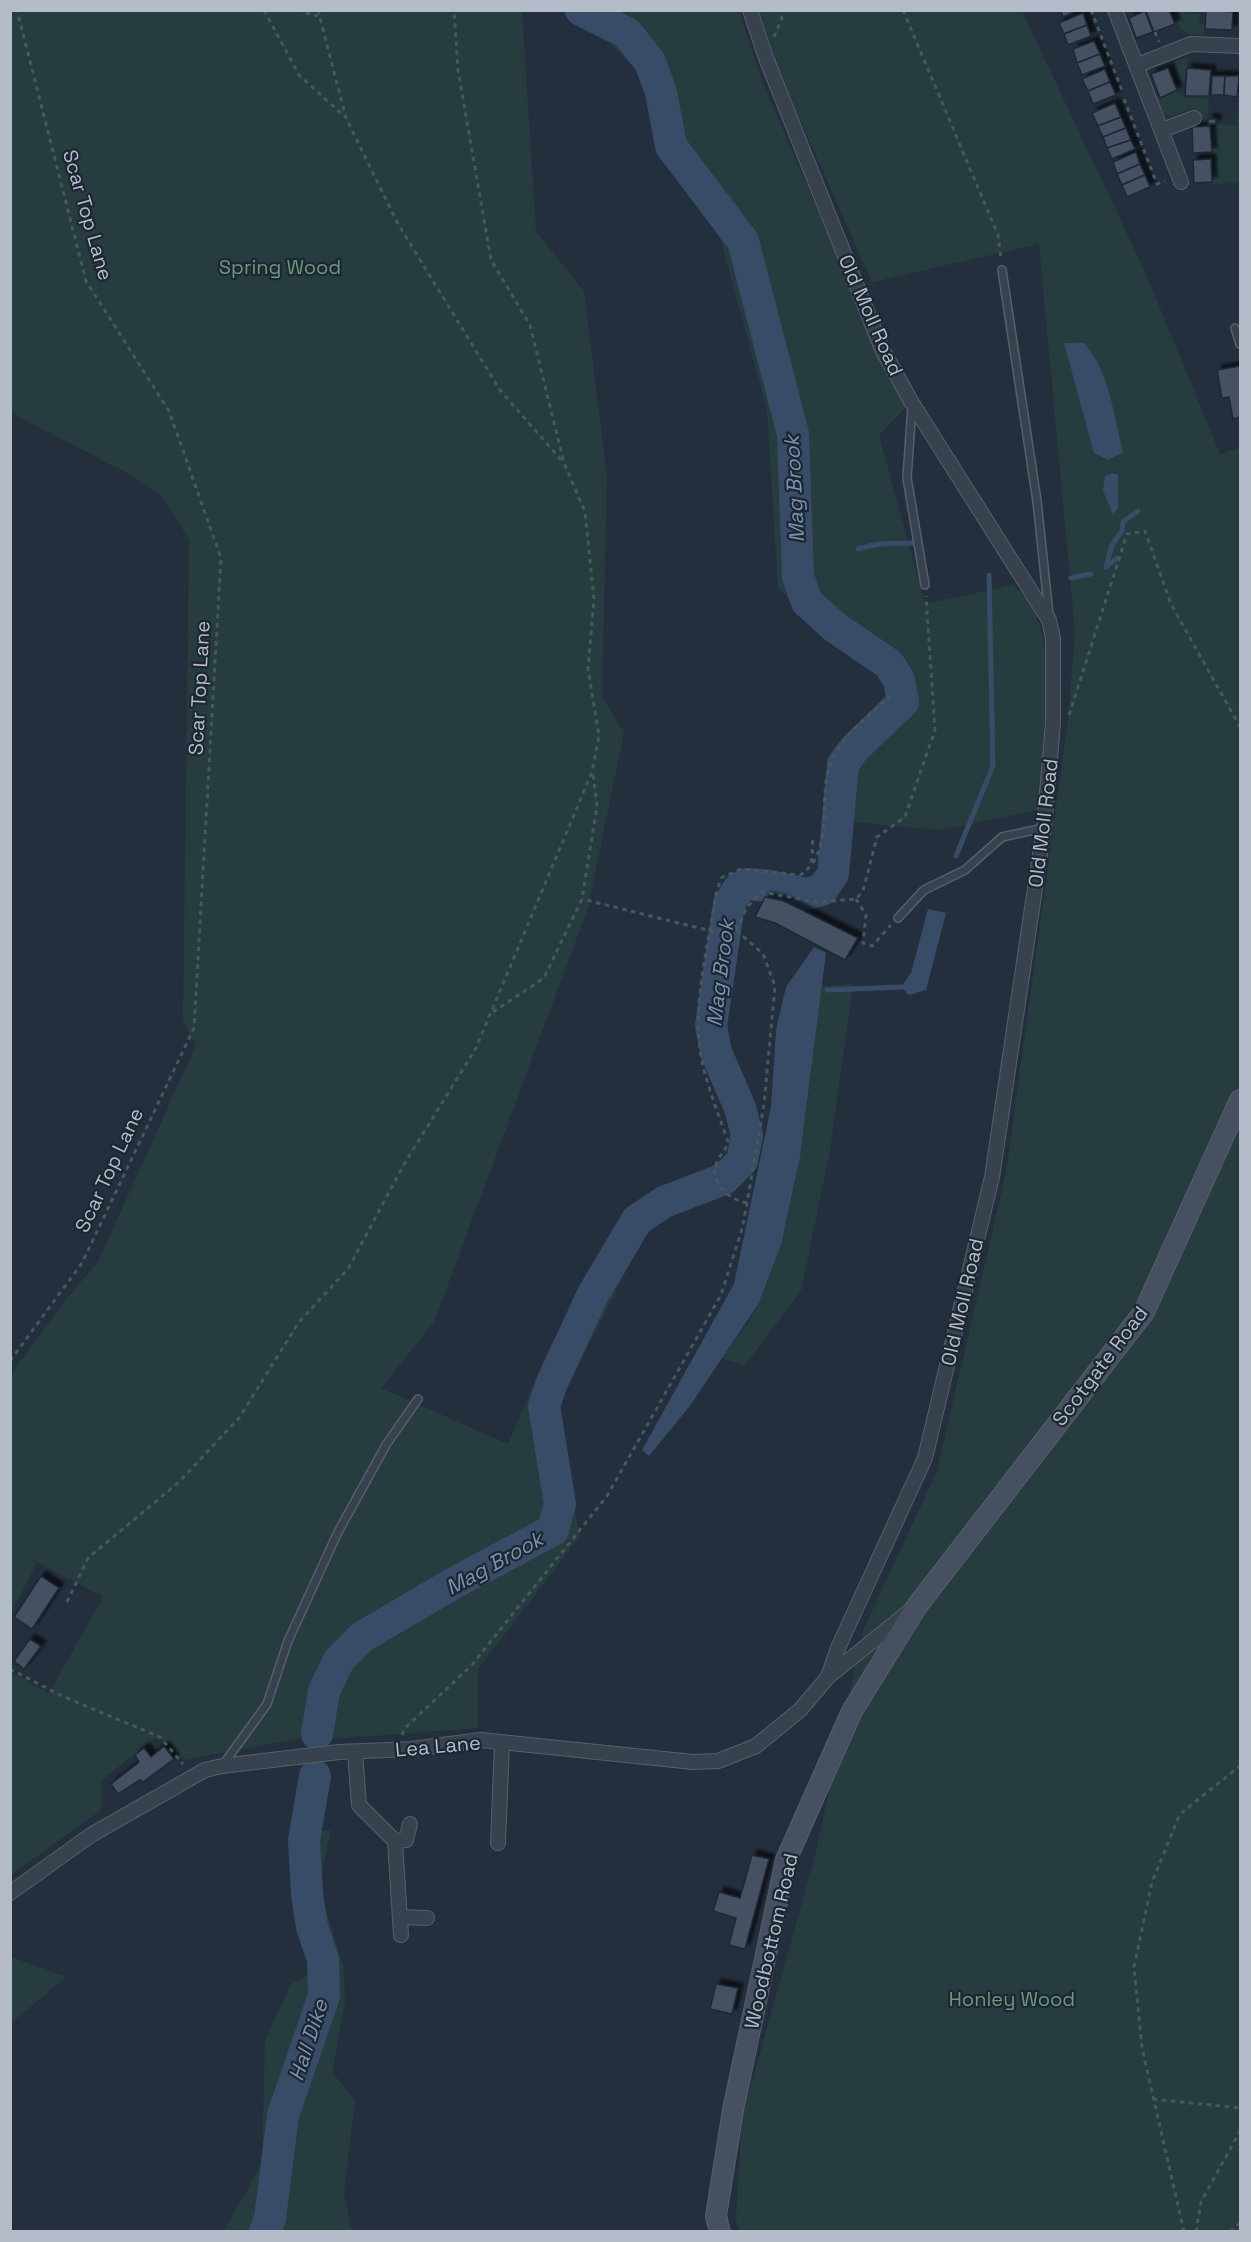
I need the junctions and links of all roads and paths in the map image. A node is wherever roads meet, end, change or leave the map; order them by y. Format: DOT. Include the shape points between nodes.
graph roads {
  1 [pos="17,10"];
  2 [pos="264,10"];
  3 [pos="297,10"];
  4 [pos="318,10"];
  5 [pos="454,10"];
  6 [pos="750,10"];
  7 [pos="908,10"];
  8 [pos="1091,10"];
  9 [pos="1115,10"];
  10 [pos="904,12"];
  11 [pos="318,16"];
  12 [pos="1240,46"];
  13 [pos="1138,65"];
  14 [pos="1123,93"];
  15 [pos="1124,99"];
  16 [pos="1194,117"];
  17 [pos="346,118"];
  18 [pos="1162,130"];
  19 [pos="1181,182"];
  20 [pos="1157,184"];
  21 [pos="1002,270"];
  22 [pos="1235,328"];
  23 [pos="1240,344"];
  24 [pos="912,403"];
  25 [pos="564,463"];
  26 [pos="925,585"];
  27 [pos="1049,621"];
  28 [pos="891,695"];
  29 [pos="1053,723"];
  30 [pos="1240,728"];
  31 [pos="592,772"];
  32 [pos="1044,828"];
  33 [pos="813,837"];
  34 [pos="812,864"];
  35 [pos="582,899"];
  36 [pos="856,899"];
  37 [pos="898,918"];
  38 [pos="736,930"];
  39 [pos="711,931"];
  40 [pos="492,1013"];
  41 [pos="1240,1100"];
  42 [pos="747,1203"];
  43 [pos="10,1361"];
  44 [pos="418,1399"];
  45 [pos="67,1602"];
  46 [pos="917,1606"];
  47 [pos="10,1669"];
  48 [pos="828,1677"];
  49 [pos="502,1743"];
  50 [pos="396,1750"];
  51 [pos="355,1752"];
  52 [pos="222,1766"];
  53 [pos="1240,1766"];
  54 [pos="193,1777"];
  55 [pos="411,1824"];
  56 [pos="395,1841"];
  57 [pos="498,1843"];
  58 [pos="10,1893"];
  59 [pos="401,1917"];
  60 [pos="427,1918"];
  61 [pos="400,1935"];
  62 [pos="1153,2099"];
  63 [pos="1240,2108"];
  64 [pos="1240,2131"];
  65 [pos="1240,2223"];
  66 [pos="720,2232"];
  67 [pos="1184,2232"];
  68 [pos="1196,2232"];
  69 [pos="1230,2232"];
  1 -- 43 [label="path, Scar Top Lane" via="86,281 170,411 221,558 194,1028 82,1263"];
  2 -- 17 [label="path" via="299,75"];
  3 -- 11 [label="path"];
  4 -- 11 [label="path"];
  5 -- 25 [label="path" via="458,70 491,260 530,325"];
  6 -- 24 [label="street, Old Moll Road" via="882,349"];
  7 -- 10 [label="path"];
  8 -- 14 [label="path"];
  9 -- 13 [label="street"];
  10 -- 21 [label="path" via="998,235"];
  11 -- 17 [label="path"];
  12 -- 13 [label="street" via="1191,44"];
  13 -- 18 [label="street"];
  15 -- 20 [label="path"];
  16 -- 18 [label="street"];
  17 -- 25 [label="path" via="398,224 500,390"];
  18 -- 19 [label="street"];
  21 -- 27 [label="lane" via="1037,501"];
  22 -- 23 [label="lane"];
  24 -- 26 [label="lane" via="907,478"];
  24 -- 27 [label="street, Old Moll Road"];
  25 -- 31 [label="path" via="585,512 594,599 588,669 599,736"];
  26 -- 36 [label="path" via="935,730 905,817 877,837 864,891"];
  27 -- 29 [label="street, Old Moll Road" via="1053,638"];
  28 -- 34 [label="path" via="841,744 829,767 821,841"];
  29 -- 30 [label="path" via="1068,720 1127,534 1145,531 1171,604"];
  29 -- 32 [label="street, Old Moll Road"];
  31 -- 35 [label="path" via="597,806"];
  31 -- 40 [label="path"];
  32 -- 37 [label="lane" via="1002,837 965,870 924,890"];
  32 -- 48 [label="street, Old Moll Road" via="992,1177 925,1458"];
  33 -- 34 [label="path"];
  34 -- 39 [label="path" via="800,875 741,869 722,878"];
  35 -- 39 [label="path"];
  35 -- 40 [label="path" via="544,978"];
  36 -- 37 [label="path" via="866,915 863,943 867,946 872,946"];
  36 -- 38 [label="path" via="817,902 762,892 747,907"];
  38 -- 39 [label="path"];
  38 -- 42 [label="path" via="763,954 775,986 764,1104"];
  39 -- 42 [label="path" via="699,1037 700,1052 728,1142 715,1174 722,1192 737,1202"];
  40 -- 45 [label="path" via="476,1048 403,1166 348,1269 299,1322 239,1418 179,1482 88,1558"];
  41 -- 46 [label="street, Scotgate Road" via="1144,1312"];
  42 -- 50 [label="path" via="721,1295 607,1496 471,1666 405,1728"];
  44 -- 52 [label="lane" via="386,1445 338,1532 288,1641 267,1704"];
  46 -- 48 [label="street, Lea Lane"];
  46 -- 66 [label="street, Woodbottom Road" via="852,1711 786,1860 733,2110 716,2216"];
  47 -- 54 [label="path" via="62,1696 160,1737"];
  48 -- 49 [label="street, Lea Lane" via="800,1710 756,1746 718,1761 693,1762"];
  49 -- 50 [label="street, Lea Lane" via="481,1740"];
  49 -- 57 [label="street"];
  50 -- 51 [label="street, Lea Lane"];
  51 -- 52 [label="street, Lea Lane"];
  51 -- 56 [label="street" via="359,1805"];
  52 -- 54 [label="street, Lea Lane"];
  53 -- 62 [label="path" via="1180,1814 1152,1882 1134,1967 1142,2048"];
  54 -- 58 [label="street, Lea Lane" via="91,1835"];
  55 -- 56 [label="street" via="406,1840"];
  56 -- 59 [label="street"];
  59 -- 60 [label="street"];
  59 -- 61 [label="street"];
  62 -- 63 [label="path"];
  62 -- 67 [label="path"];
  64 -- 68 [label="path" via="1201,2202"];
  65 -- 69 [label="path"];
}
